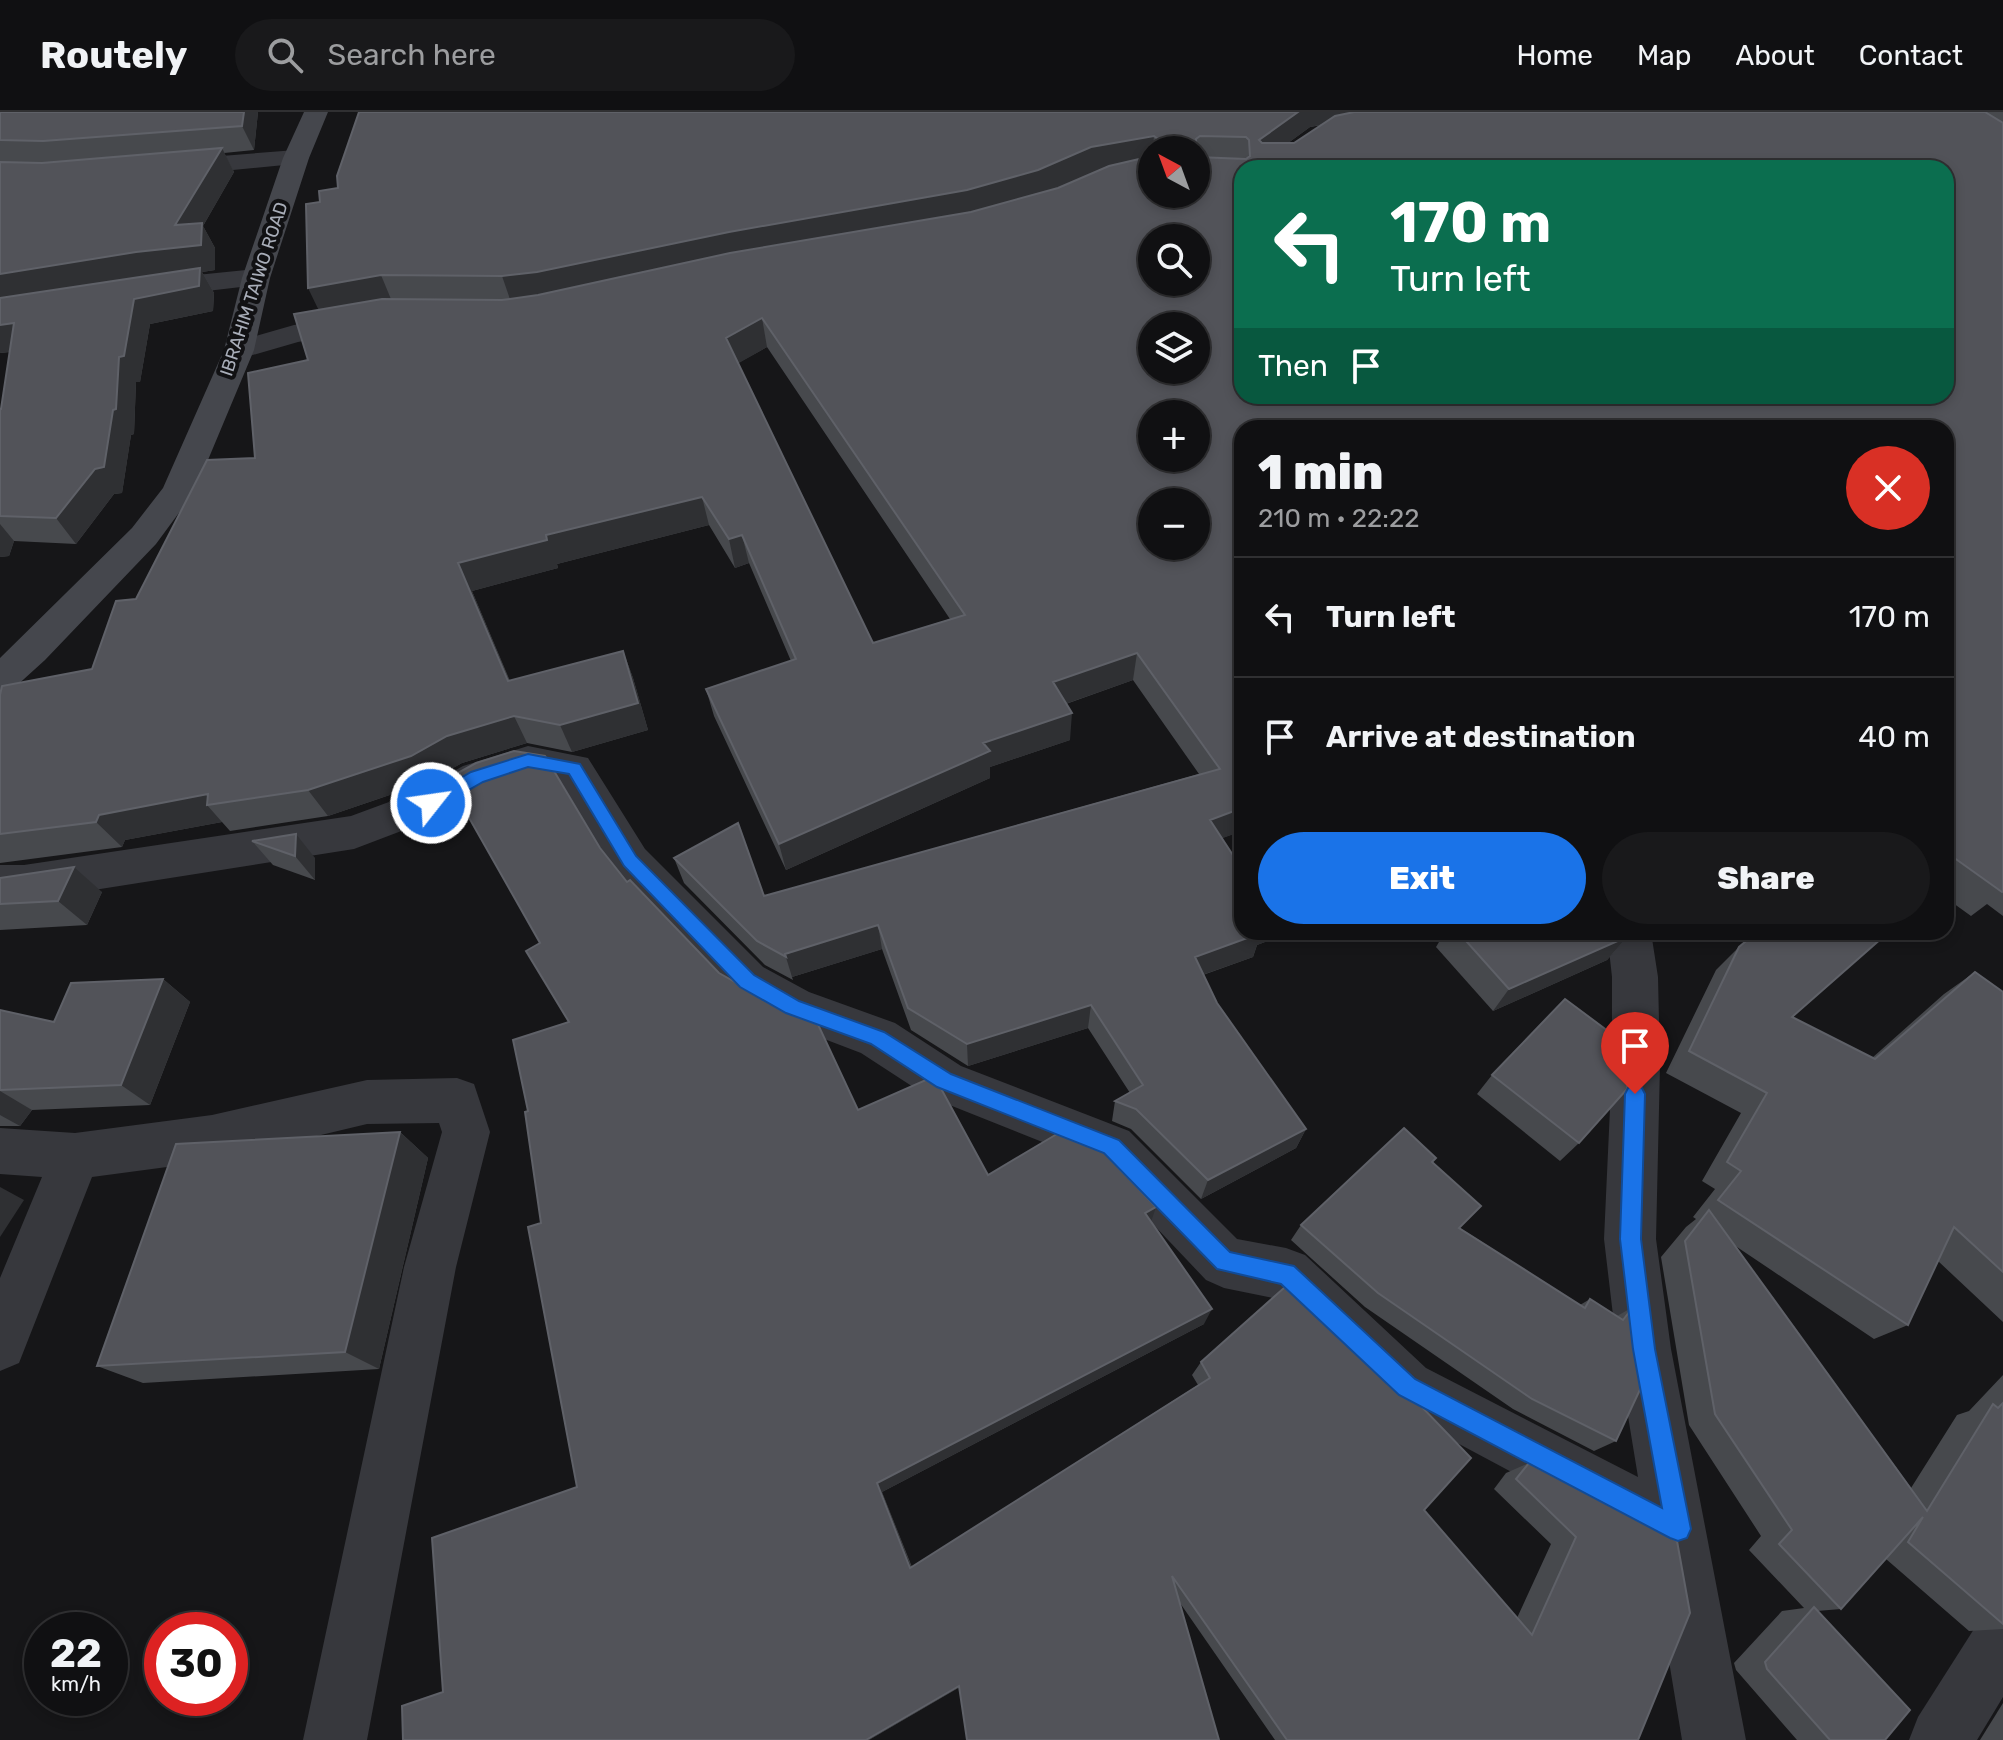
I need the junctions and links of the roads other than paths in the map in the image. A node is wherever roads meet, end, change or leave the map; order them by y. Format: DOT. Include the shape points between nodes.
graph roads {
  1 [pos="316,112"];
  2 [pos="296,158"];
  3 [pos="153,169"];
  4 [pos="256,278"];
  5 [pos="124,293"];
  6 [pos="382,318"];
  7 [pos="239,350"];
  8 [pos="0,679"];
  9 [pos="0,883"];
  10 [pos="1630,940"];
  11 [pos="0,1151"];
  12 [pos="75,1156"];
  13 [pos="0,1344"];
  14 [pos="1678,1529"];
  15 [pos="2003,1640"];
  16 [pos="335,1740"];
  17 [pos="1714,1740"];
  18 [pos="1941,1740"];
  1 -- 2 [label="main road, IBRAHIM TAIWO ROAD"];
  2 -- 3 [label="street"];
  2 -- 4 [label="main road, IBRAHIM TAIWO ROAD"];
  4 -- 5 [label="street"];
  4 -- 7 [label="main road, IBRAHIM TAIWO ROAD"];
  6 -- 7 [label="street"];
  7 -- 8 [label="main road, IBRAHIM TAIWO ROAD" via="178,491 144,536"];
  9 -- 14 [label="street" via="354,832 431,803 477,777 528,761 574,769 630,861 747,981 793,1007 878,1038 944,1081 1112,1147 1224,1262 1286,1274 1407,1387"];
  10 -- 14 [label="street" via="1636,1065 1630,1239 1644,1349"];
  11 -- 12 [label="street"];
  12 -- 13 [label="street"];
  12 -- 16 [label="street" via="212,1138 367,1102 457,1100 466,1132 430,1267"];
  14 -- 17 [label="street"];
  15 -- 18 [label="street"];
}
